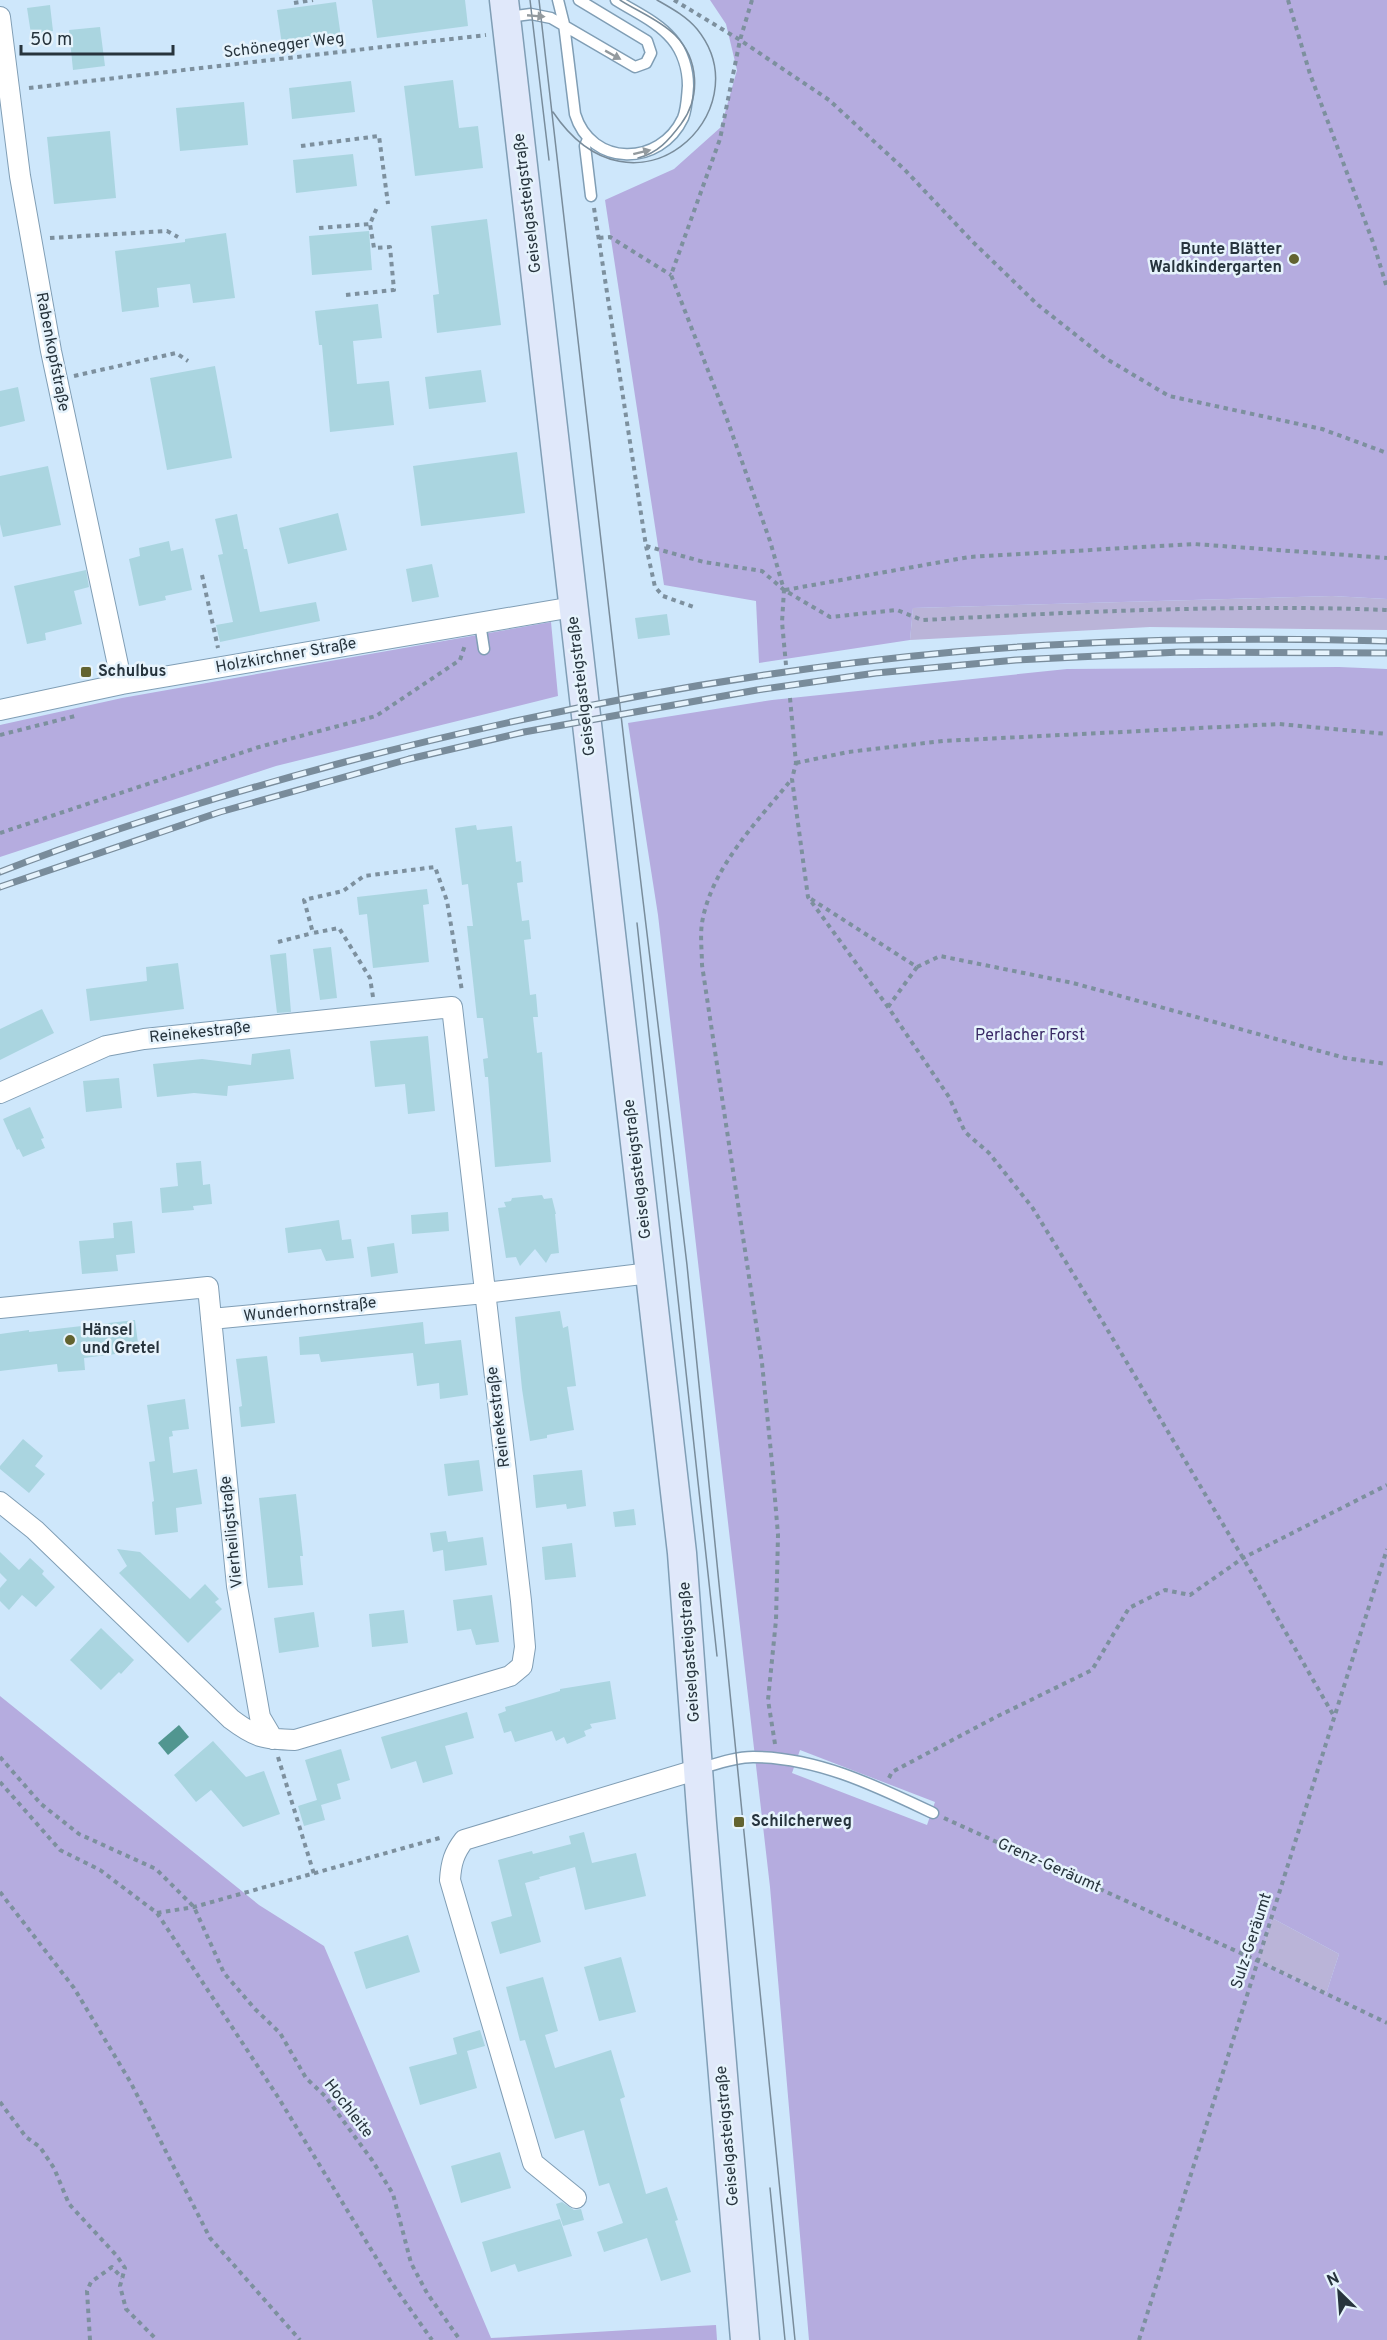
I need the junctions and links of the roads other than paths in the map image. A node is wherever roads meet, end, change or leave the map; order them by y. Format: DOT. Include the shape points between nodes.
graph roads {
  1 [pos="558,0"];
  2 [pos="579,0"];
  3 [pos="616,0"];
  4 [pos="0,17"];
  5 [pos="500,17"];
  6 [pos="564,24"];
  7 [pos="588,139"];
  8 [pos="591,196"];
  9 [pos="573,607"];
  10 [pos="122,684"];
  11 [pos="0,710"];
  12 [pos="0,1093"];
  13 [pos="650,1273"];
  14 [pos="485,1293"];
  15 [pos="0,1308"];
  16 [pos="211,1319"];
  17 [pos="0,1502"];
  18 [pos="273,1739"];
  19 [pos="699,1769"];
  20 [pos="933,1813"];
  21 [pos="576,2198"];
  22 [pos="745,2340"];
  1 -- 6 [label="lane"];
  6 -- 2 [label="lane, one-way" via="573,33 635,67 650,58 651,47 640,35"];
  7 -- 3 [label="lane, one-way" via="608,151 643,153 669,136 686,108 686,69 674,41 664,30"];
  4 -- 10 [label="street, Rabenkopfstraße" via="31,239"];
  5 -- 6 [label="lane, one-way" via="541,15"];
  5 -- 9 [label="main road, Geiselgasteigstraße"];
  6 -- 7 [label="lane" via="574,114"];
  7 -- 8 [label="lane" via="585,146"];
  9 -- 10 [label="street, Holzkirchner Straße" via="482,637"];
  9 -- 13 [label="main road, Geiselgasteigstraße"];
  10 -- 11 [label="street, Holzkirchner Straße"];
  12 -- 14 [label="street, Reinekestraße" via="106,1046 452,1007"];
  13 -- 14 [label="street, Wunderhornstraße"];
  13 -- 19 [label="main road, Geiselgasteigstraße" via="682,1553"];
  14 -- 16 [label="street, Wunderhornstraße"];
  14 -- 18 [label="street, Reinekestraße" via="521,1601 525,1647 522,1666 510,1676 295,1740"];
  15 -- 16 [label="street" via="208,1287"];
  16 -- 18 [label="street, Vierheiligstraße" via="237,1586 260,1717"];
  17 -- 18 [label="street, Reinekestraße" via="35,1530 231,1719 251,1734"];
  19 -- 20 [label="lane" via="728,1760 777,1759 843,1773"];
  19 -- 21 [label="street" via="464,1840 450,1864 450,1880 533,2163"];
  19 -- 22 [label="main road, Geiselgasteigstraße"];
}
